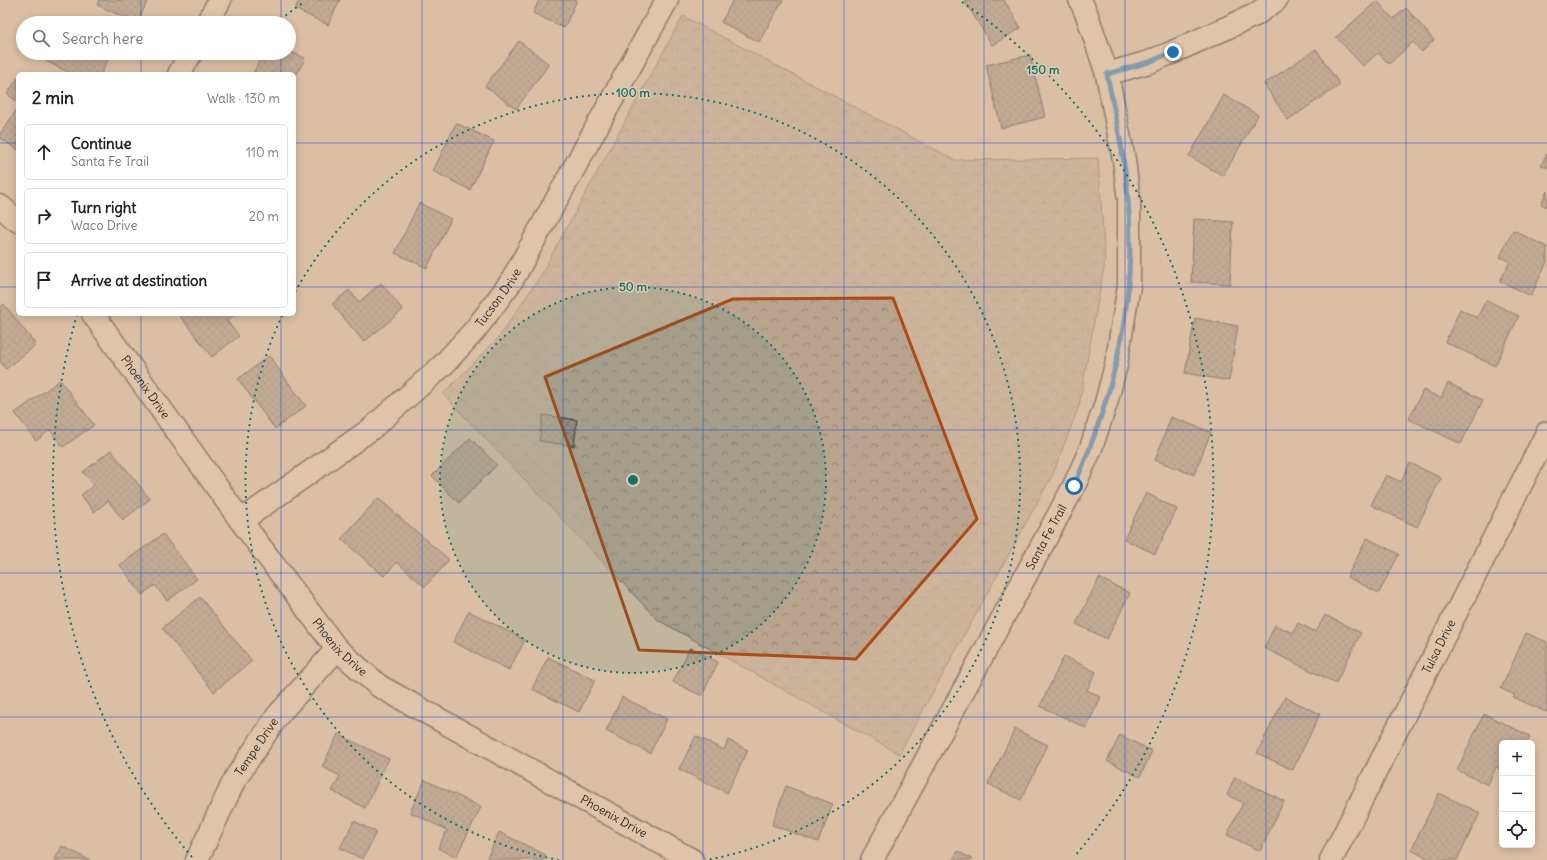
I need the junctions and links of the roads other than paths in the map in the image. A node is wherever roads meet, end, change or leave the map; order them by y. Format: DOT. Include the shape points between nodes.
graph roads {
  1 [pos="220,0"];
  2 [pos="667,0"];
  3 [pos="1080,0"];
  4 [pos="1276,0"];
  5 [pos="211,16"];
  6 [pos="187,60"];
  7 [pos="180,72"];
  8 [pos="1107,74"];
  9 [pos="0,206"];
  10 [pos="16,219"];
  11 [pos="94,316"];
  12 [pos="1547,433"];
  13 [pos="242,521"];
  14 [pos="338,648"];
  15 [pos="197,860"];
  16 [pos="692,860"];
  17 [pos="872,860"];
  18 [pos="1331,860"];
  1 -- 5 [label="street"];
  2 -- 13 [label="street, Tucson Drive" via="511,282 475,330 443,365 371,429"];
  3 -- 8 [label="street, Santa Fe Trail"];
  4 -- 8 [label="street" via="1256,15 1173,52"];
  6 -- 7 [label="street"];
  8 -- 17 [label="street, Santa Fe Trail" via="1124,160 1129,200 1130,256 1124,325 1106,403 1091,448 1074,486"];
  9 -- 10 [label="street"];
  11 -- 13 [label="street, Phoenix Drive"];
  12 -- 18 [label="street, Tulsa Drive"];
  13 -- 14 [label="street, Phoenix Drive"];
  14 -- 15 [label="street, Tempe Drive" via="278,715 235,779"];
  14 -- 16 [label="street, Phoenix Drive" via="379,686"];
}
